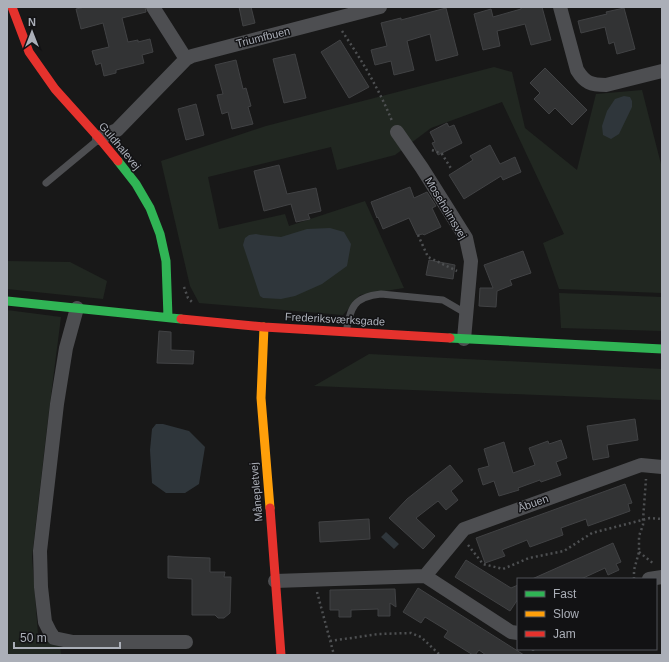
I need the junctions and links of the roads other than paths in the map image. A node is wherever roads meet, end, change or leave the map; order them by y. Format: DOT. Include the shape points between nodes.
graph roads {
  1 [pos="12,7"];
  2 [pos="153,7"];
  3 [pos="380,7"];
  4 [pos="560,7"];
  5 [pos="338,14"];
  6 [pos="186,59"];
  7 [pos="662,71"];
  8 [pos="397,132"];
  9 [pos="99,138"];
  10 [pos="46,183"];
  11 [pos="7,300"];
  12 [pos="77,308"];
  13 [pos="467,314"];
  14 [pos="168,317"];
  15 [pos="264,327"];
  16 [pos="346,332"];
  17 [pos="464,339"];
  18 [pos="662,349"];
  19 [pos="662,467"];
  20 [pos="425,576"];
  21 [pos="275,581"];
  22 [pos="517,633"];
  23 [pos="186,642"];
  24 [pos="282,655"];
  1 -- 9 [label="street, Guldhalevej" via="29,52 55,89"];
  2 -- 6 [label="street"];
  3 -- 5 [label="street, Triumfbuen"];
  4 -- 7 [label="street" via="577,70 589,83 606,85"];
  5 -- 6 [label="street, Triumfbuen"];
  6 -- 9 [label="street, Triumfbuen" via="117,130"];
  8 -- 13 [label="street, Moseholmsvej" via="466,238 472,261"];
  9 -- 10 [label="lane"];
  9 -- 14 [label="street, Guldhalevej" via="136,184 158,228 166,261"];
  11 -- 12 [label="street, Frederiksværksgade"];
  12 -- 14 [label="street, Frederiksværksgade"];
  12 -- 23 [label="street" via="66,348 57,404 40,551 45,622 54,638 73,642"];
  13 -- 16 [label="lane" via="443,300 381,294 366,296 352,307"];
  13 -- 17 [label="street, Moseholmsvej"];
  14 -- 15 [label="street, Frederiksværksgade"];
  15 -- 16 [label="street, Frederiksværksgade"];
  15 -- 21 [label="street, Månepletvej" via="261,398"];
  16 -- 17 [label="street, Frederiksværksgade"];
  17 -- 18 [label="street, Frederiksværksgade"];
  19 -- 20 [label="street, Åbuen" via="641,465 464,529"];
  20 -- 21 [label="street"];
  20 -- 22 [label="street" via="511,632"];
  21 -- 24 [label="street, Månepletvej"];
}
